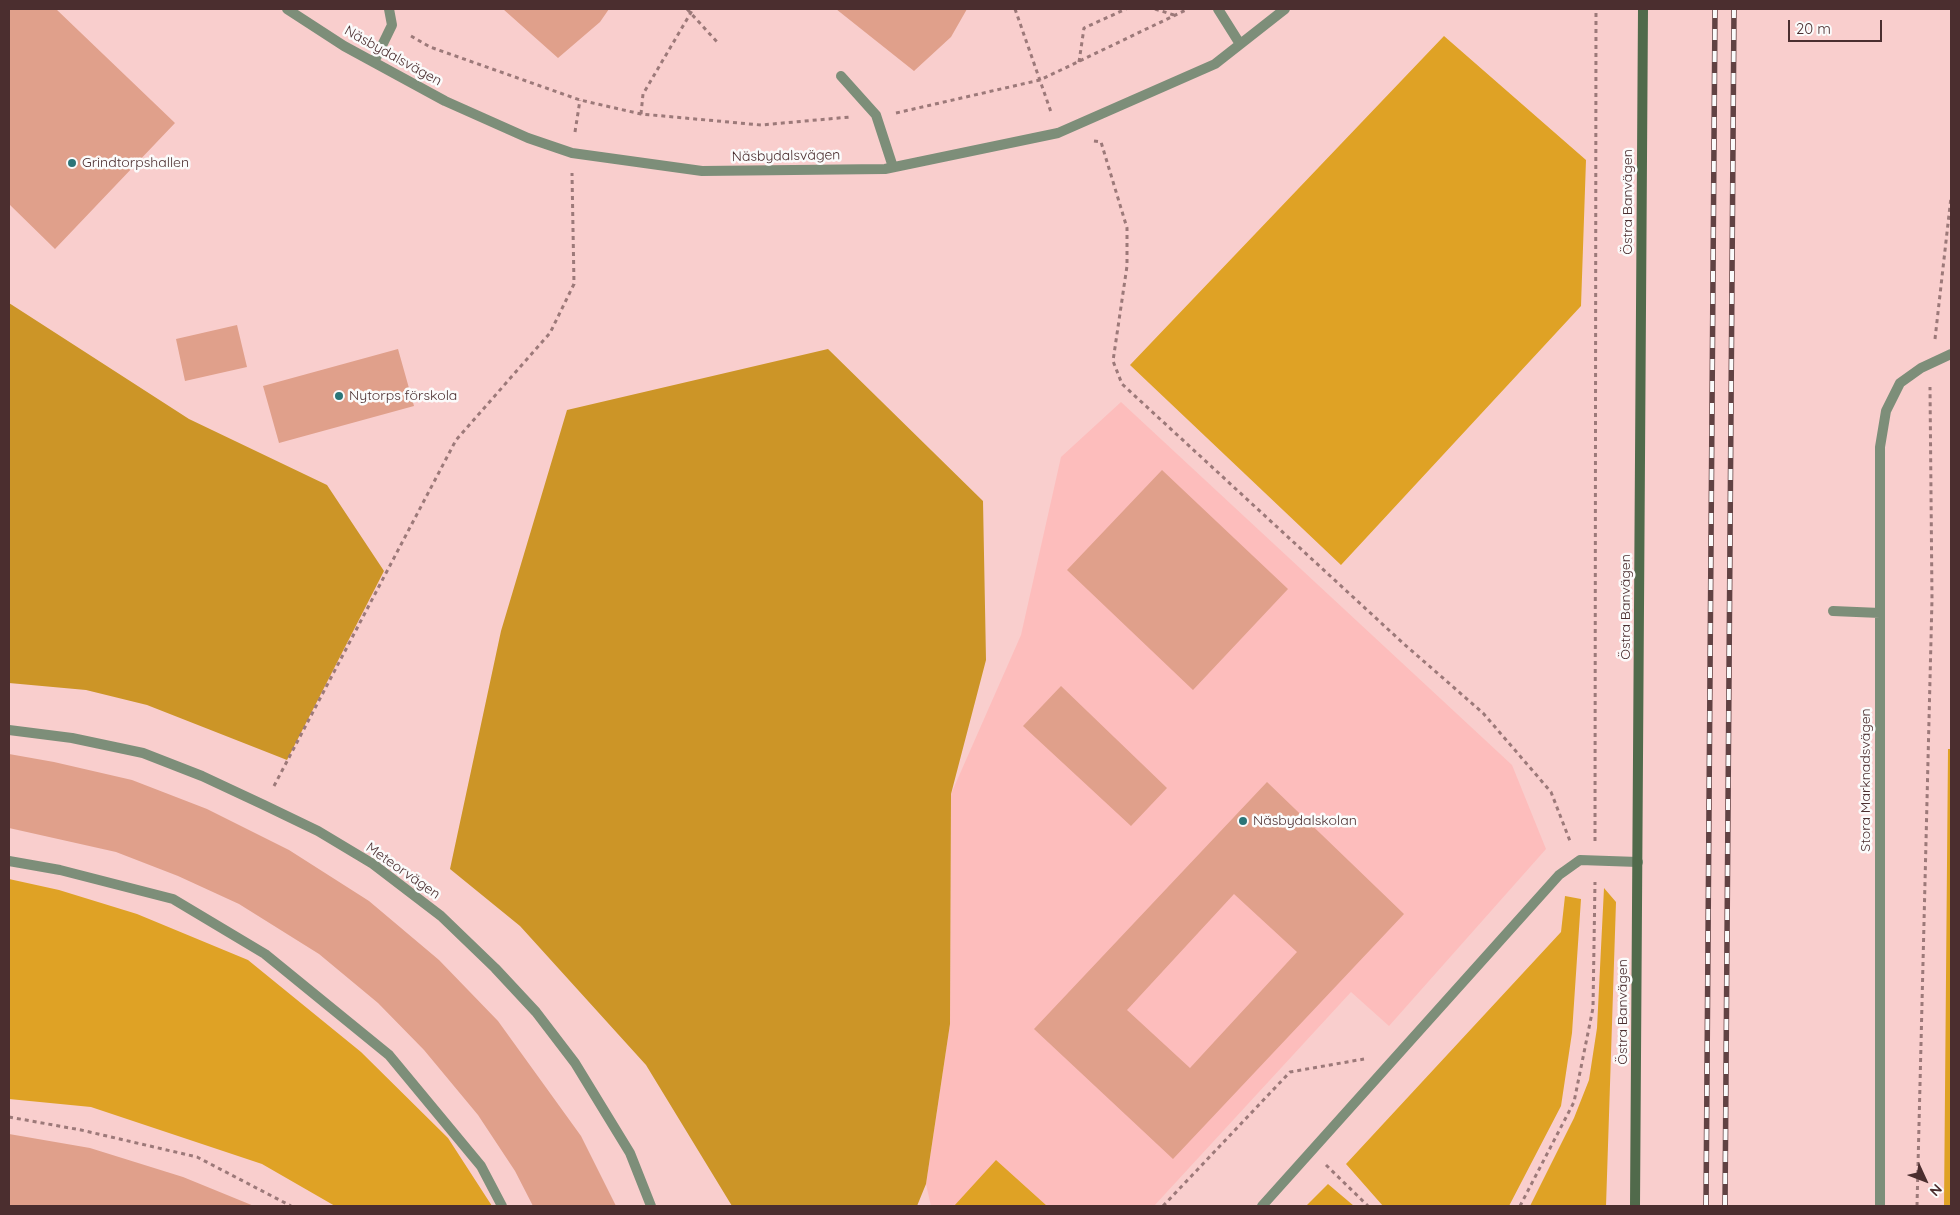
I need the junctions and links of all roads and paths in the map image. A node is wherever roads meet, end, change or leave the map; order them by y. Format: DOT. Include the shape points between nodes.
graph roads {
  1 [pos="287,9"];
  2 [pos="389,9"];
  3 [pos="687,9"];
  4 [pos="693,9"];
  5 [pos="1015,9"];
  6 [pos="1126,9"];
  7 [pos="1155,9"];
  8 [pos="1188,9"];
  9 [pos="1218,9"];
  10 [pos="1285,9"];
  11 [pos="1596,9"];
  12 [pos="1643,9"];
  13 [pos="691,13"];
  14 [pos="1175,16"];
  15 [pos="392,25"];
  16 [pos="718,43"];
  17 [pos="1240,44"];
  18 [pos="374,62"];
  19 [pos="1079,62"];
  20 [pos="841,76"];
  21 [pos="1040,80"];
  22 [pos="580,100"];
  23 [pos="641,114"];
  24 [pos="876,115"];
  25 [pos="1058,133"];
  26 [pos="572,153"];
  27 [pos="893,168"];
  28 [pos="1951,197"];
  29 [pos="1951,354"];
  30 [pos="1932,362"];
  31 [pos="1833,611"];
  32 [pos="1880,613"];
  33 [pos="9,730"];
  34 [pos="264,805"];
  35 [pos="1595,860"];
  36 [pos="9,861"];
  37 [pos="1638,862"];
  38 [pos="1399,1053"];
  39 [pos="9,1116"];
  40 [pos="1311,1151"];
  41 [pos="292,1206"];
  42 [pos="502,1206"];
  43 [pos="651,1206"];
  44 [pos="1163,1206"];
  45 [pos="1262,1206"];
  46 [pos="1368,1206"];
  47 [pos="1520,1206"];
  48 [pos="1635,1206"];
  49 [pos="1880,1206"];
  50 [pos="1917,1206"];
  1 -- 18 [label="street, Näsbydalsvägen"];
  2 -- 15 [label="street"];
  3 -- 13 [label="path"];
  4 -- 13 [label="path"];
  5 -- 21 [label="path"];
  6 -- 19 [label="path" via="1084,28"];
  7 -- 14 [label="path"];
  8 -- 14 [label="path"];
  9 -- 17 [label="street"];
  10 -- 17 [label="street, Näsbydalsvägen"];
  11 -- 35 [label="path"];
  12 -- 37 [label="street, Östra Banvägen"];
  13 -- 16 [label="path"];
  13 -- 23 [label="path" via="642,94"];
  14 -- 19 [label="path"];
  15 -- 18 [label="street"];
  15 -- 22 [label="path" via="430,47"];
  17 -- 25 [label="street, Näsbydalsvägen" via="1215,64"];
  18 -- 26 [label="street, Näsbydalsvägen" via="445,101 528,138"];
  19 -- 21 [label="path"];
  20 -- 24 [label="street"];
  21 -- 24 [label="path" via="896,114"];
  21 -- 25 [label="path"];
  22 -- 23 [label="path"];
  22 -- 26 [label="path"];
  23 -- 24 [label="path" via="761,125"];
  24 -- 27 [label="street"];
  25 -- 27 [label="street, Näsbydalsvägen"];
  25 -- 35 [label="path" via="1101,142 1127,228 1127,266 1113,361 1122,384 1483,713 1551,792 1568,840"];
  26 -- 27 [label="street, Näsbydalsvägen" via="702,171"];
  26 -- 34 [label="path" via="574,284 550,333 456,440"];
  28 -- 30 [label="path"];
  29 -- 30 [label="street, Stora Marknadsvägen"];
  30 -- 32 [label="street, Stora Marknadsvägen" via="1900,384 1886,411 1880,447"];
  30 -- 50 [label="path" via="1929,395 1932,599"];
  31 -- 32 [label="street"];
  32 -- 49 [label="street, Stora Marknadsvägen"];
  33 -- 34 [label="street, Meteorvägen" via="72,738 143,753"];
  34 -- 43 [label="street, Meteorvägen" via="318,831 373,864 442,916 496,968 536,1012 575,1063 630,1153"];
  35 -- 37 [label="street"];
  35 -- 38 [label="street" via="1580,860 1559,875"];
  35 -- 47 [label="path" via="1593,1008 1574,1102"];
  36 -- 42 [label="street" via="60,870 173,899 266,954 389,1055 481,1166"];
  37 -- 48 [label="street, Östra Banvägen"];
  38 -- 40 [label="street"];
  38 -- 44 [label="path" via="1290,1072"];
  39 -- 41 [label="path" via="197,1157"];
  40 -- 45 [label="street"];
  40 -- 46 [label="path"];
}
